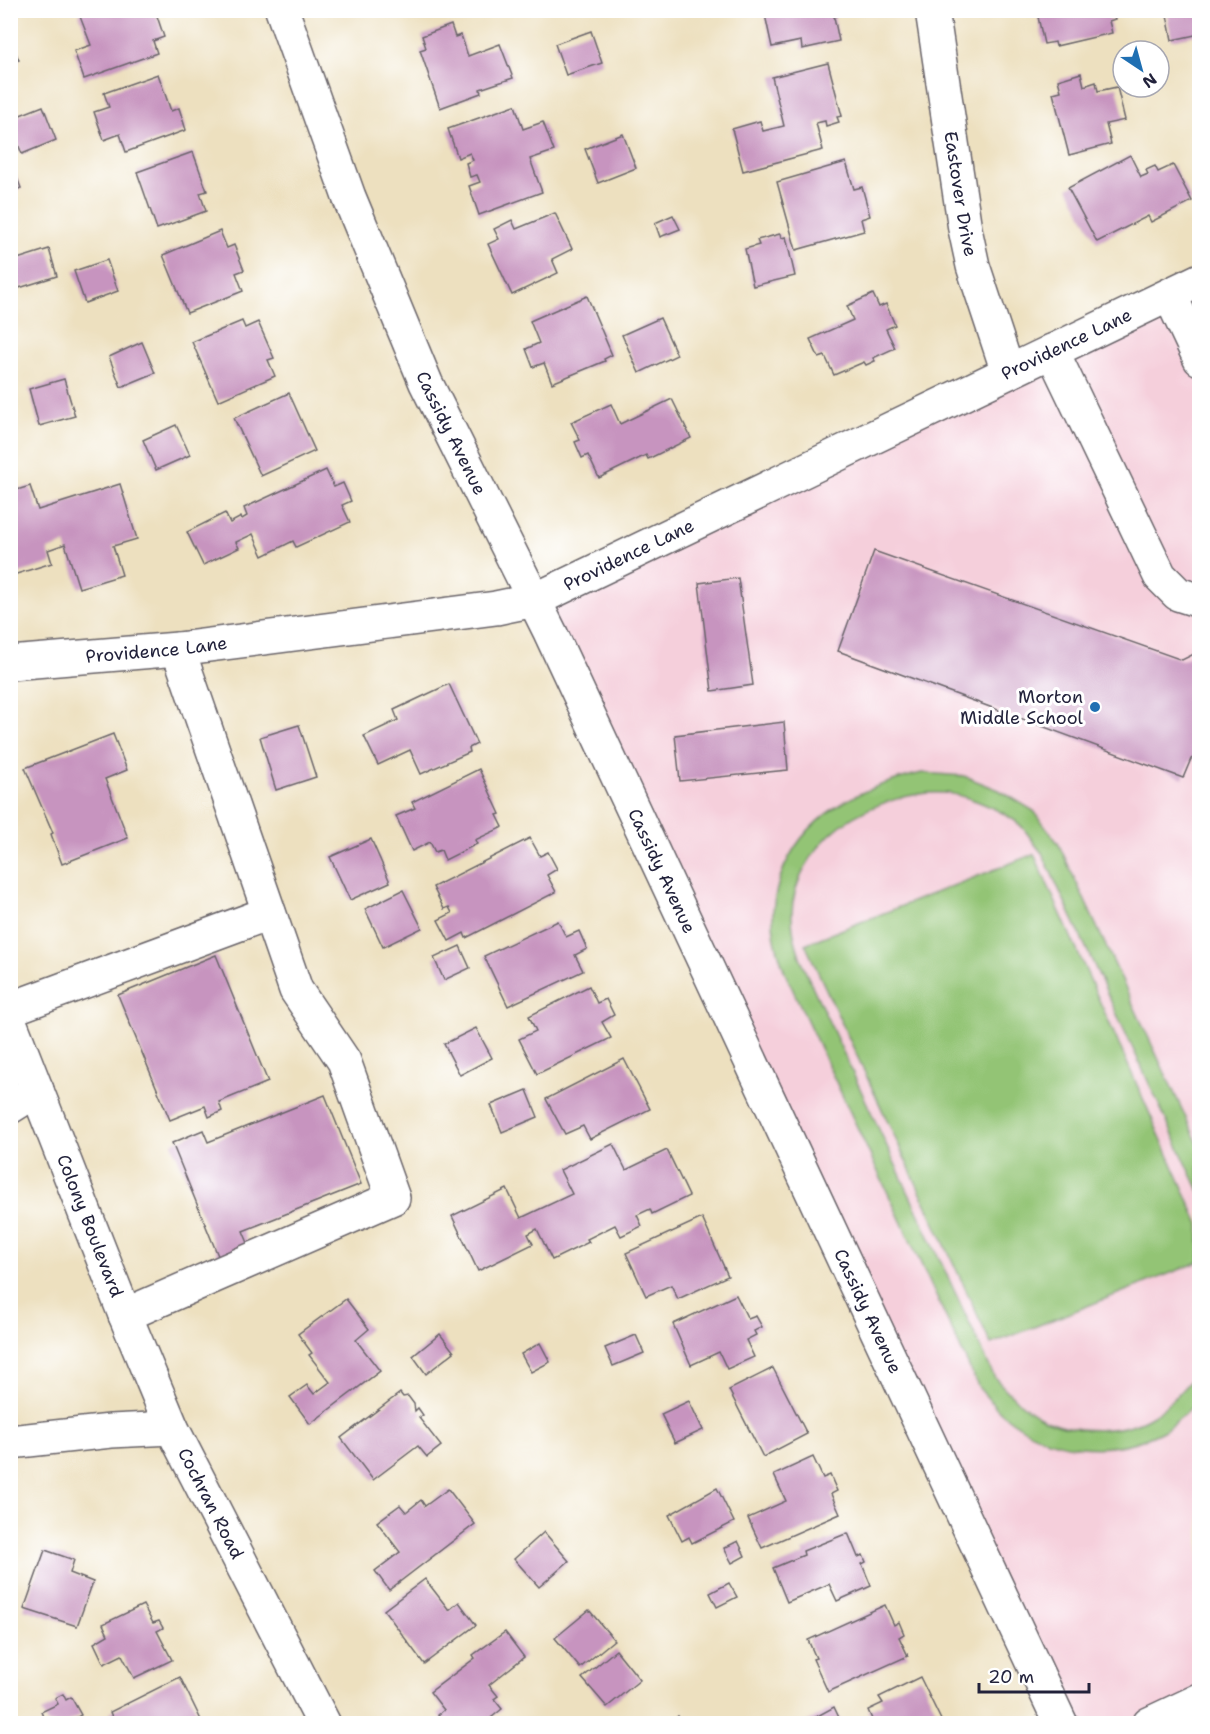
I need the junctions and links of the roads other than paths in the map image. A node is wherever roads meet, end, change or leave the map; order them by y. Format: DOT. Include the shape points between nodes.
graph roads {
  1 [pos="282,10"];
  2 [pos="932,10"];
  3 [pos="1200,280"];
  4 [pos="1170,294"];
  5 [pos="1052,351"];
  6 [pos="1200,359"];
  7 [pos="1008,372"];
  8 [pos="535,600"];
  9 [pos="1200,601"];
  10 [pos="178,649"];
  11 [pos="10,663"];
  12 [pos="269,913"];
  13 [pos="10,1009"];
  14 [pos="10,1022"];
  15 [pos="24,1098"];
  16 [pos="125,1315"];
  17 [pos="172,1428"];
  18 [pos="10,1442"];
  19 [pos="1200,1700"];
  20 [pos="324,1724"];
  21 [pos="1061,1724"];
  22 [pos="1149,1724"];
  1 -- 8 [label="street, Cassidy Avenue" via="349,197 426,383"];
  2 -- 7 [label="street, Eastover Drive" via="965,229"];
  3 -- 4 [label="street, Providence Lane"];
  4 -- 5 [label="street, Providence Lane"];
  4 -- 6 [label="street"];
  5 -- 7 [label="street, Providence Lane"];
  5 -- 9 [label="street" via="1160,576 1178,594"];
  7 -- 8 [label="street, Providence Lane"];
  8 -- 10 [label="street, Providence Lane"];
  8 -- 21 [label="street, Cassidy Avenue"];
  10 -- 11 [label="street, Providence Lane"];
  10 -- 12 [label="street"];
  12 -- 13 [label="street"];
  12 -- 16 [label="street" via="296,990 344,1061 393,1198"];
  14 -- 15 [label="street, Colony Boulevard"];
  15 -- 16 [label="street, Colony Boulevard"];
  16 -- 17 [label="street, Colony Boulevard"];
  17 -- 18 [label="street, Cochran Road"];
  17 -- 20 [label="street, Cochran Road"];
  19 -- 22 [label="street"];
}
